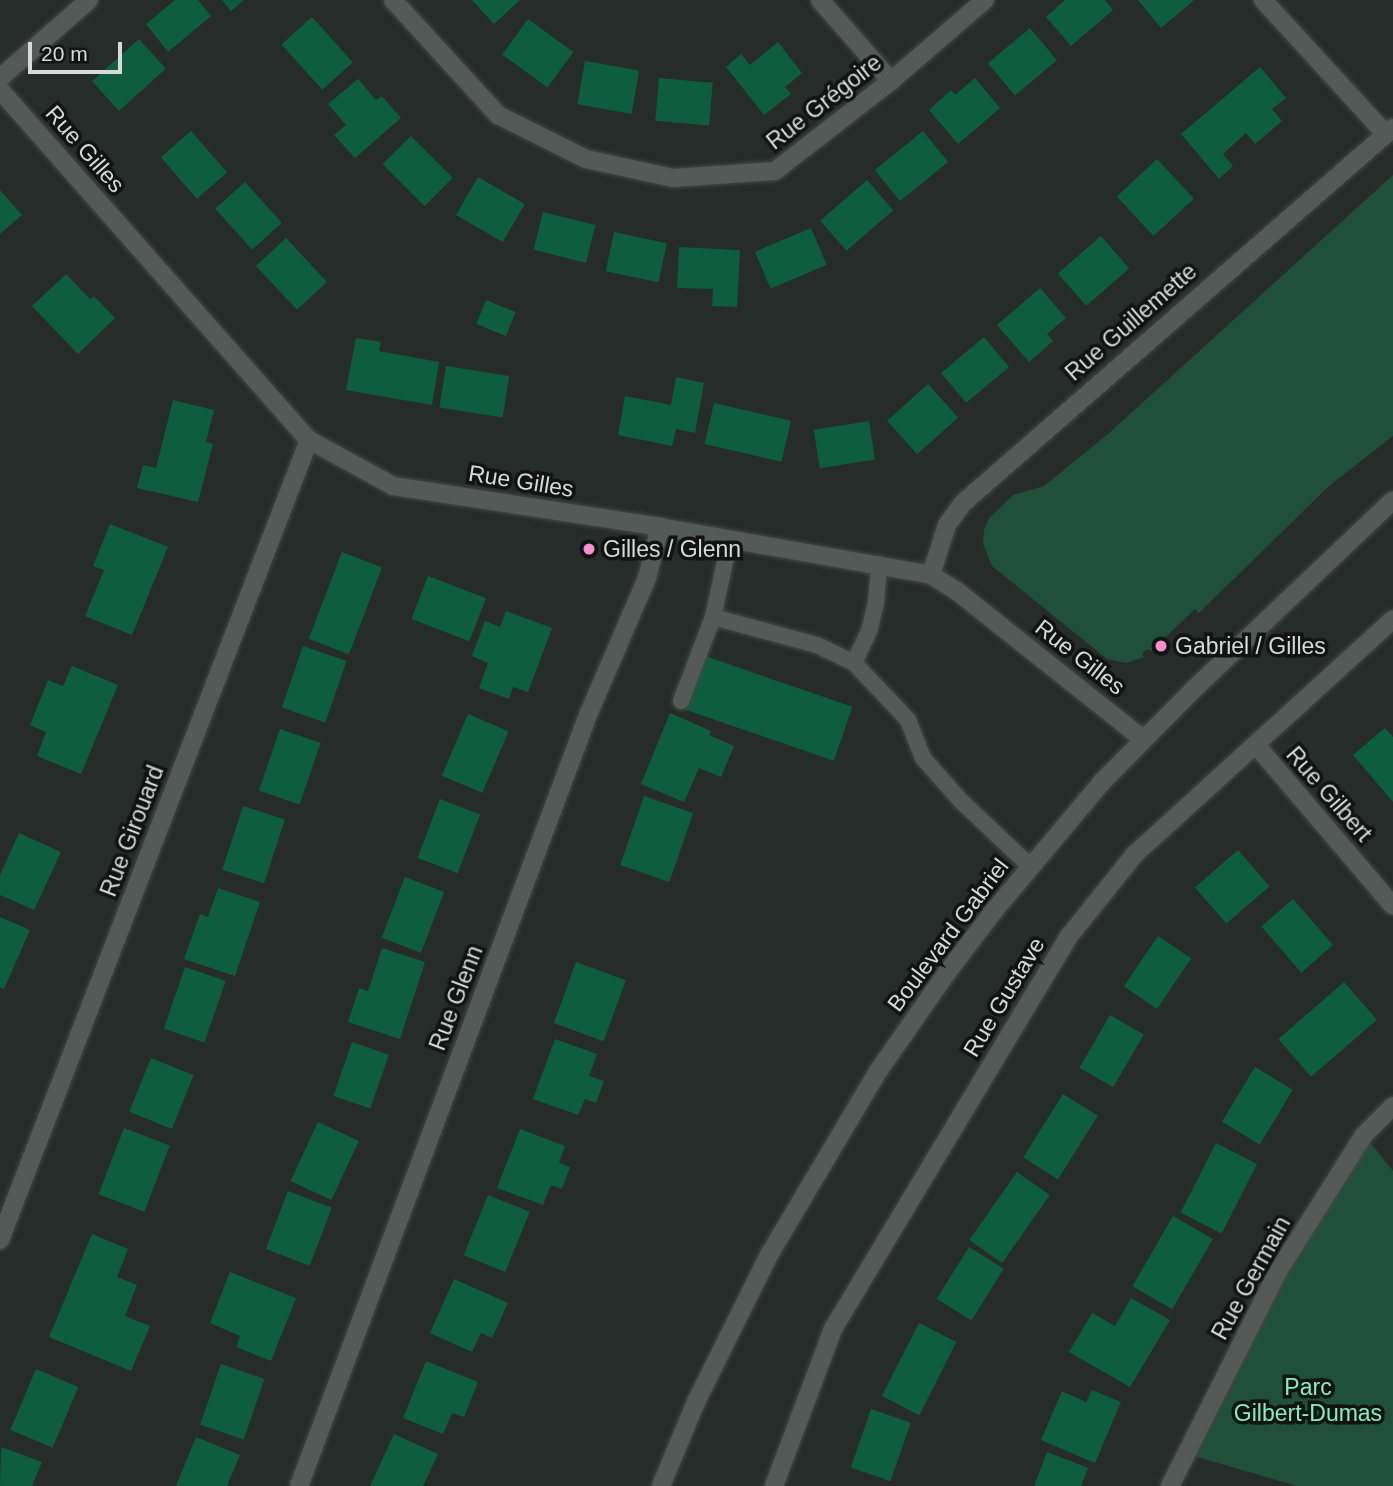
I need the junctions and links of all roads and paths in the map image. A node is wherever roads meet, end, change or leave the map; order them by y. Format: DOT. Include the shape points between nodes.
graph roads {
  1 [pos="89,0"];
  2 [pos="393,0"];
  3 [pos="820,0"];
  4 [pos="985,0"];
  5 [pos="1264,0"];
  6 [pos="0,78"];
  7 [pos="891,81"];
  8 [pos="0,90"];
  9 [pos="1390,131"];
  10 [pos="309,440"];
  11 [pos="1393,500"];
  12 [pos="660,527"];
  13 [pos="730,539"];
  14 [pos="879,564"];
  15 [pos="931,575"];
  16 [pos="713,617"];
  17 [pos="1393,619"];
  18 [pos="854,663"];
  19 [pos="681,702"];
  20 [pos="1143,739"];
  21 [pos="1256,745"];
  22 [pos="1031,867"];
  23 [pos="1393,906"];
  24 [pos="1393,1106"];
  25 [pos="0,1240"];
  26 [pos="299,1486"];
  27 [pos="661,1486"];
  28 [pos="774,1486"];
  29 [pos="1170,1486"];
  1 -- 6 [label="street"];
  2 -- 7 [label="street, Rue Grégoire" via="498,115 586,159 673,178 775,172"];
  3 -- 7 [label="street"];
  4 -- 7 [label="street, Rue Grégoire"];
  5 -- 9 [label="street"];
  8 -- 10 [label="street, Rue Gilles"];
  9 -- 15 [label="street, Rue Guillemette" via="976,489 947,524"];
  10 -- 12 [label="street, Rue Gilles" via="393,486"];
  10 -- 25 [label="street, Rue Girouard"];
  11 -- 20 [label="street, Boulevard Gabriel"];
  12 -- 13 [label="street, Rue Gilles"];
  12 -- 26 [label="street, Rue Glenn" via="647,578 588,715"];
  13 -- 14 [label="street, Rue Gilles"];
  13 -- 16 [label="lane"];
  14 -- 15 [label="street, Rue Gilles"];
  14 -- 18 [label="lane" via="870,628"];
  15 -- 20 [label="street, Rue Gilles"];
  16 -- 18 [label="lane" via="817,645"];
  16 -- 19 [label="lane"];
  17 -- 21 [label="street, Rue Gustave"];
  18 -- 22 [label="lane" via="908,719 923,758"];
  20 -- 22 [label="street, Boulevard Gabriel"];
  21 -- 23 [label="street, Rue Gilbert"];
  21 -- 28 [label="street, Rue Gustave" via="1135,854 1070,935 833,1329"];
  22 -- 27 [label="street, Boulevard Gabriel" via="939,984 834,1142 747,1298"];
  24 -- 29 [label="street, Rue Germain" via="1364,1135 1278,1273"];
}
